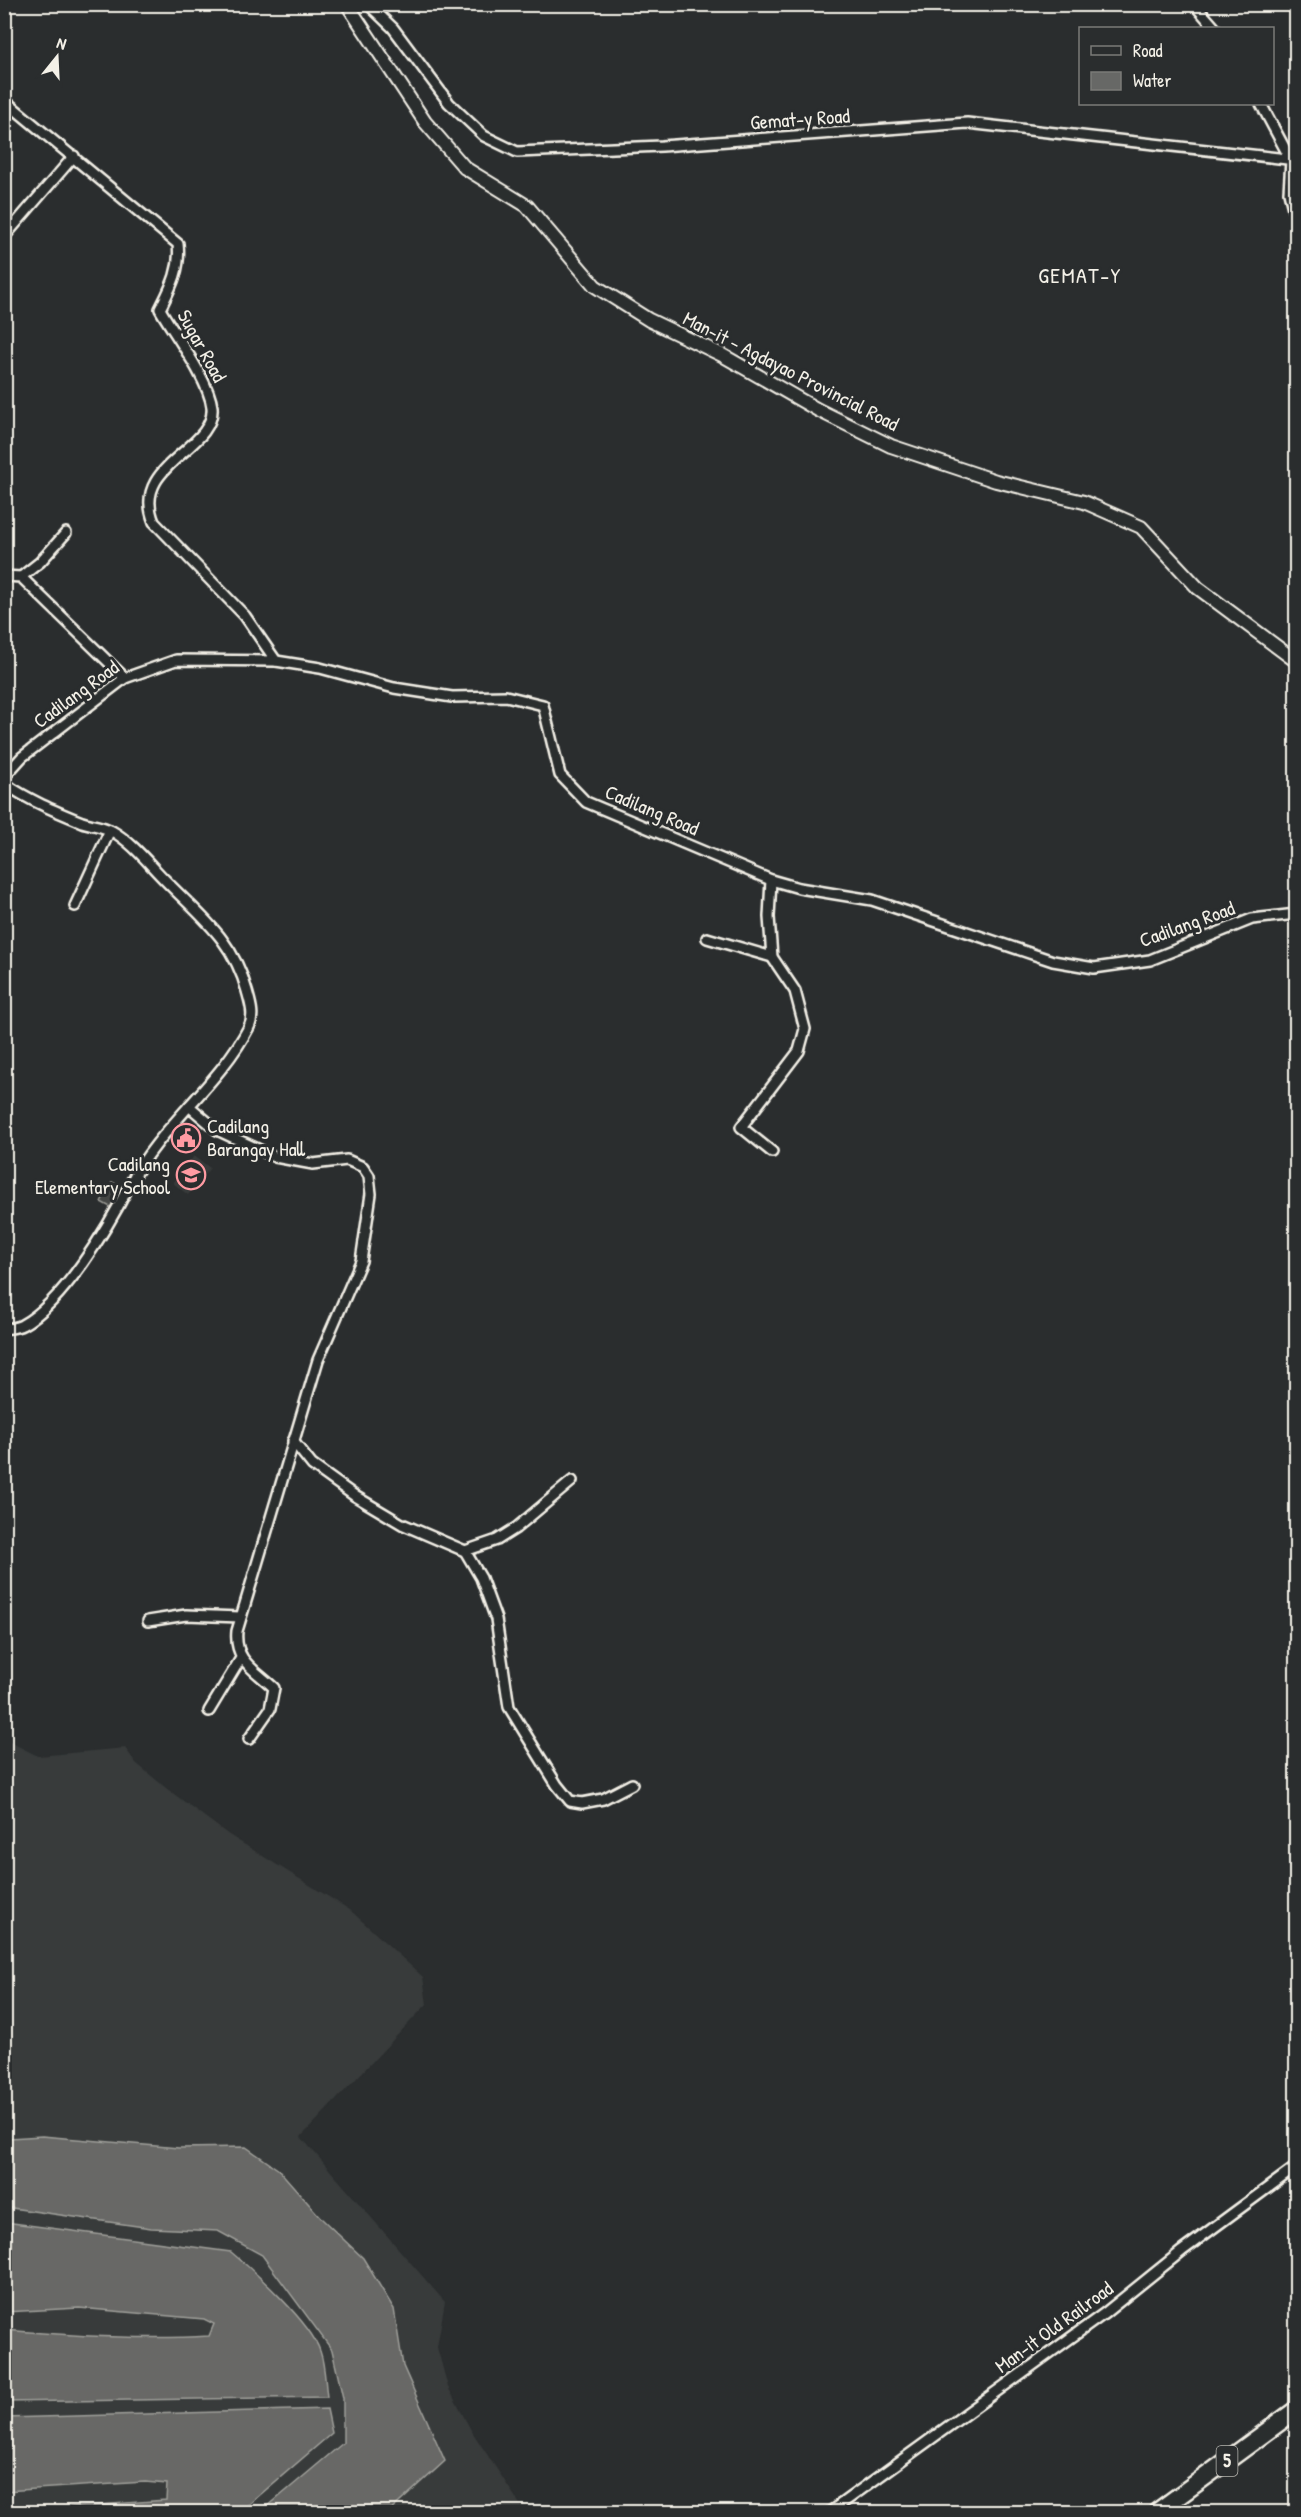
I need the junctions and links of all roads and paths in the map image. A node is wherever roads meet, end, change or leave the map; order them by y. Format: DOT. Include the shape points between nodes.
graph roads {
  1 [pos="347,4"];
  2 [pos="368,4"];
  3 [pos="1194,4"];
  4 [pos="1214,27"];
  5 [pos="4,100"];
  6 [pos="1262,105"];
  7 [pos="74,156"];
  8 [pos="1294,160"];
  9 [pos="1296,221"];
  10 [pos="4,237"];
  11 [pos="66,533"];
  12 [pos="4,576"];
  13 [pos="21,577"];
  14 [pos="276,661"];
  15 [pos="1296,662"];
  16 [pos="125,678"];
  17 [pos="4,777"];
  18 [pos="4,783"];
  19 [pos="110,830"];
  20 [pos="771,880"];
  21 [pos="75,906"];
  22 [pos="1296,914"];
  23 [pos="707,938"];
  24 [pos="772,957"];
  25 [pos="189,1106"];
  26 [pos="772,1152"];
  27 [pos="4,1329"];
  28 [pos="293,1441"];
  29 [pos="572,1482"];
  30 [pos="465,1551"];
  31 [pos="240,1617"];
  32 [pos="148,1621"];
  33 [pos="241,1658"];
  34 [pos="209,1711"];
  35 [pos="249,1739"];
  36 [pos="632,1784"];
  37 [pos="1296,2168"];
  38 [pos="1296,2410"];
  39 [pos="830,2512"];
  40 [pos="1157,2512"];
  1 -- 15 [label="street, Man-it – Agdayao Provincial Road" via="419,114 465,168 527,206 595,286 649,320 891,446 996,481 1084,502 1141,527 1198,588"];
  2 -- 8 [label="street, Gemat-y Road" via="393,28 449,103 484,136 517,152 662,146 967,123"];
  3 -- 4 [label="street"];
  5 -- 7 [label="street, Sugar Road"];
  6 -- 8 [label="street"];
  7 -- 10 [label="street"];
  7 -- 14 [label="street, Sugar Road" via="178,244 180,261 160,309 208,389 212,408 205,431 161,473 149,495 148,508 154,522 245,616"];
  8 -- 9 [label="street" via="1289,192"];
  11 -- 13 [label="street"];
  12 -- 13 [label="street"];
  13 -- 16 [label="street"];
  14 -- 16 [label="street, Cadilang Road" via="176,660"];
  14 -- 20 [label="street, Cadilang Road" via="394,688 452,697 507,696 543,705 560,775 586,802"];
  16 -- 17 [label="street, Cadilang Road" via="22,757"];
  18 -- 19 [label="street" via="22,796"];
  19 -- 21 [label="street"];
  19 -- 25 [label="street" via="192,904 220,934 241,968 252,1007 251,1024"];
  20 -- 22 [label="street, Cadilang Road" via="872,900 1053,962 1094,968 1150,960 1252,919"];
  20 -- 24 [label="street"];
  23 -- 24 [label="street"];
  24 -- 26 [label="street" via="795,991 805,1029 799,1051 741,1127"];
  25 -- 27 [label="street" via="164,1132 77,1271 40,1312 21,1326"];
  25 -- 28 [label="street" via="217,1130 275,1157 313,1164 347,1160 363,1167 369,1176 371,1194 361,1261 318,1360"];
  28 -- 30 [label="street" via="312,1465 355,1496 402,1524"];
  28 -- 31 [label="street"];
  29 -- 30 [label="street" via="497,1540"];
  30 -- 36 [label="street" via="481,1578 496,1619 509,1707 557,1785 570,1801 582,1803 603,1799"];
  31 -- 32 [label="street" via="186,1615"];
  31 -- 33 [label="street" via="236,1644"];
  33 -- 34 [label="street"];
  33 -- 35 [label="street" via="274,1688 270,1709"];
  37 -- 39 [label="street, Man-it Old Railroad" via="1105,2313"];
  38 -- 40 [label="highway, 5"];
}
